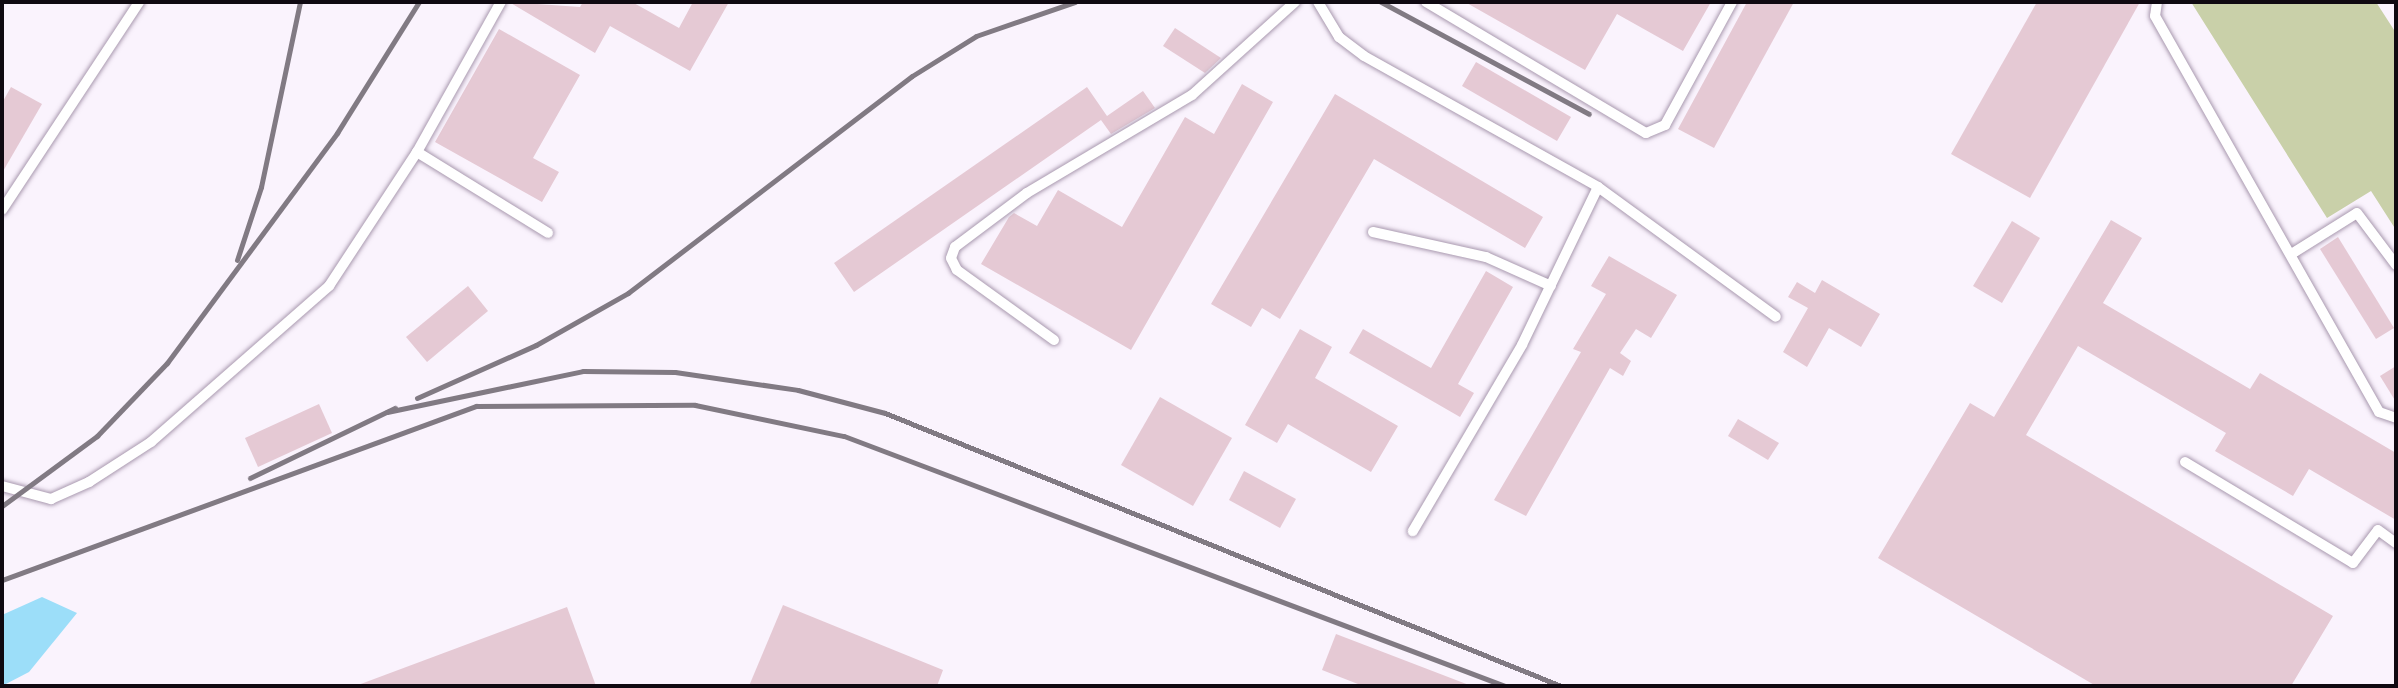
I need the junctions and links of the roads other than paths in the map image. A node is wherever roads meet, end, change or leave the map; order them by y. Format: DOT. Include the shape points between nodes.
graph roads {
  1 [pos="139,2"];
  2 [pos="501,2"];
  3 [pos="1296,2"];
  4 [pos="1318,2"];
  5 [pos="1426,2"];
  6 [pos="1732,2"];
  7 [pos="2157,2"];
  8 [pos="417,152"];
  9 [pos="1598,187"];
  10 [pos="2,210"];
  11 [pos="1373,232"];
  12 [pos="548,233"];
  13 [pos="2293,253"];
  14 [pos="2396,265"];
  15 [pos="1551,286"];
  16 [pos="1776,317"];
  17 [pos="1054,340"];
  18 [pos="2396,418"];
  19 [pos="2185,462"];
  20 [pos="2,486"];
  21 [pos="1413,531"];
  22 [pos="2396,543"];
  1 -- 10 [label="lane"];
  2 -- 8 [label="lane"];
  3 -- 17 [label="lane" via="1192,95 1027,193 955,247 951,258 957,270"];
  4 -- 9 [label="lane" via="1339,37 1364,56"];
  5 -- 6 [label="lane" via="1646,133 1665,125"];
  7 -- 13 [label="lane" via="2155,16"];
  8 -- 12 [label="lane"];
  8 -- 20 [label="lane" via="329,286 151,442 51,499"];
  9 -- 15 [label="lane"];
  9 -- 16 [label="lane"];
  11 -- 15 [label="lane" via="1486,257"];
  13 -- 14 [label="lane" via="2357,213"];
  13 -- 18 [label="lane" via="2379,412"];
  15 -- 21 [label="lane"];
  19 -- 22 [label="lane" via="2353,564 2378,530"];
}
